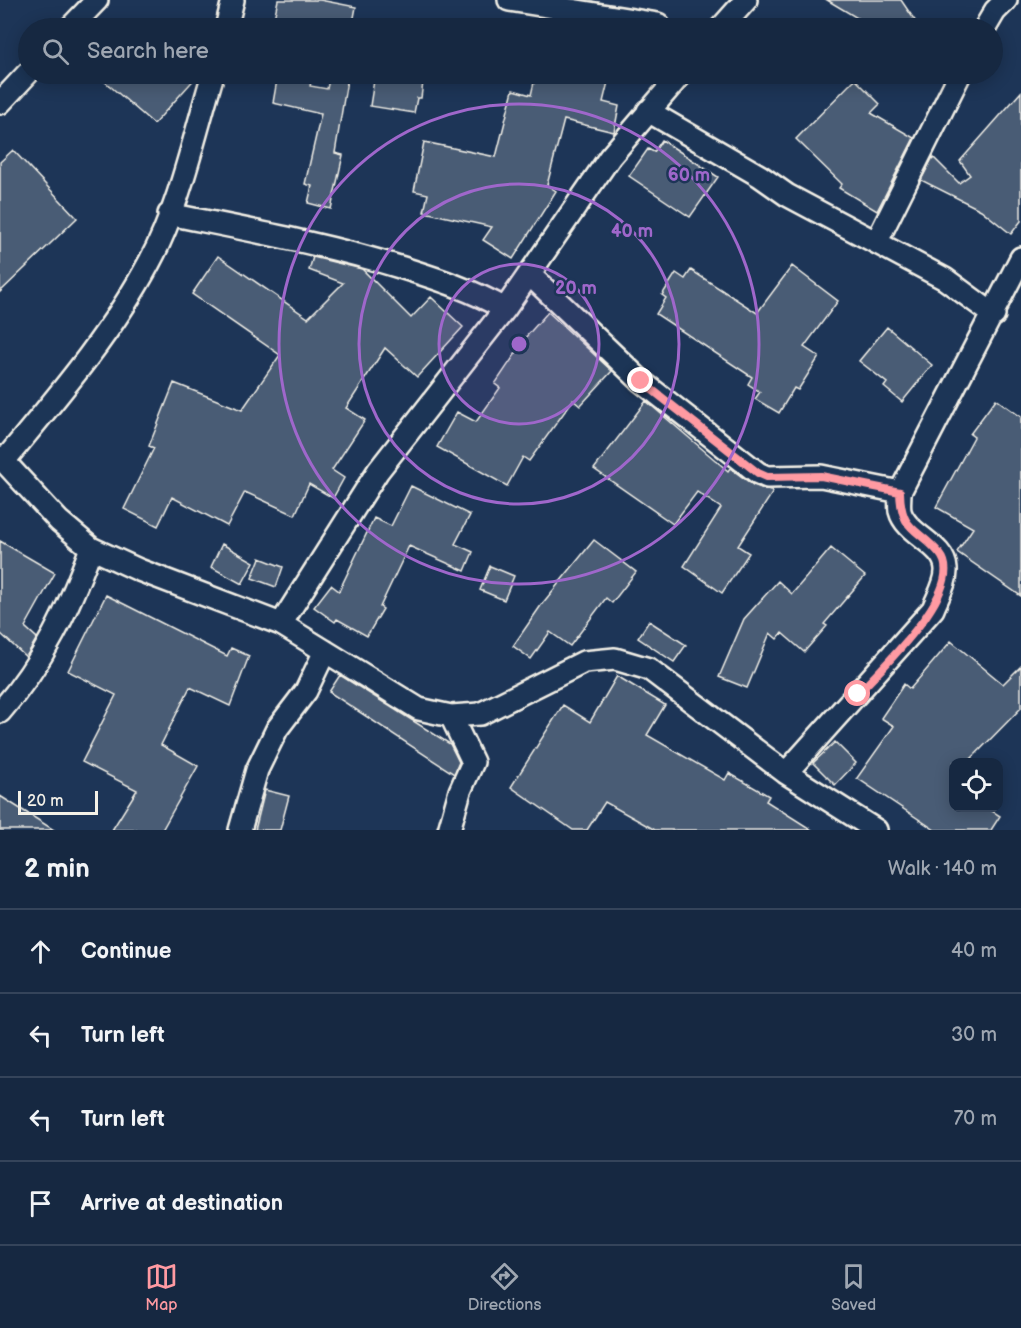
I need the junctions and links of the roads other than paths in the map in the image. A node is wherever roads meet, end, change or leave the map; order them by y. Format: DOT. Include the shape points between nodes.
graph roads {
  1 [pos="97,0"];
  2 [pos="233,0"];
  3 [pos="508,0"];
  4 [pos="746,0"];
  5 [pos="1006,0"];
  6 [pos="80,18"];
  7 [pos="228,18"];
  8 [pos="620,18"];
  9 [pos="730,18"];
  10 [pos="991,18"];
  11 [pos="18,84"];
  12 [pos="210,84"];
  13 [pos="672,84"];
  14 [pos="955,84"];
  15 [pos="0,103"];
  16 [pos="648,111"];
  17 [pos="169,214"];
  18 [pos="877,241"];
  19 [pos="1021,258"];
  20 [pos="529,274"];
  21 [pos="505,309"];
  22 [pos="994,315"];
  23 [pos="2,459"];
  24 [pos="900,492"];
  25 [pos="92,548"];
  26 [pos="280,624"];
  27 [pos="325,651"];
  28 [pos="0,712"];
  29 [pos="450,716"];
  30 [pos="786,773"];
  31 [pos="240,830"];
  32 [pos="449,830"];
  33 [pos="876,830"];
  1 -- 6 [label="street"];
  2 -- 7 [label="street"];
  3 -- 8 [label="street"];
  4 -- 9 [label="street"];
  5 -- 10 [label="street"];
  11 -- 15 [label="street"];
  12 -- 17 [label="street"];
  13 -- 16 [label="street"];
  14 -- 18 [label="street"];
  16 -- 18 [label="street" via="787,195"];
  16 -- 20 [label="street" via="610,157"];
  17 -- 21 [label="street" via="339,248 454,284"];
  17 -- 23 [label="street" via="150,262 91,356"];
  18 -- 22 [label="street" via="945,279"];
  19 -- 22 [label="street"];
  20 -- 21 [label="street"];
  20 -- 24 [label="street" via="641,381 758,473 767,477 821,476"];
  21 -- 26 [label="street" via="378,471"];
  22 -- 24 [label="street"];
  23 -- 25 [label="street" via="59,521"];
  24 -- 30 [label="street" via="900,511 906,523 941,555 946,566 945,580 933,609"];
  25 -- 26 [label="street"];
  25 -- 28 [label="street" via="70,607 24,684"];
  26 -- 27 [label="street"];
  27 -- 29 [label="street" via="419,709"];
  27 -- 31 [label="street" via="306,691 277,729 262,760"];
  29 -- 30 [label="street" via="480,714 584,662 615,659 649,669"];
  29 -- 32 [label="street" via="473,762"];
  30 -- 33 [label="street"];
}
